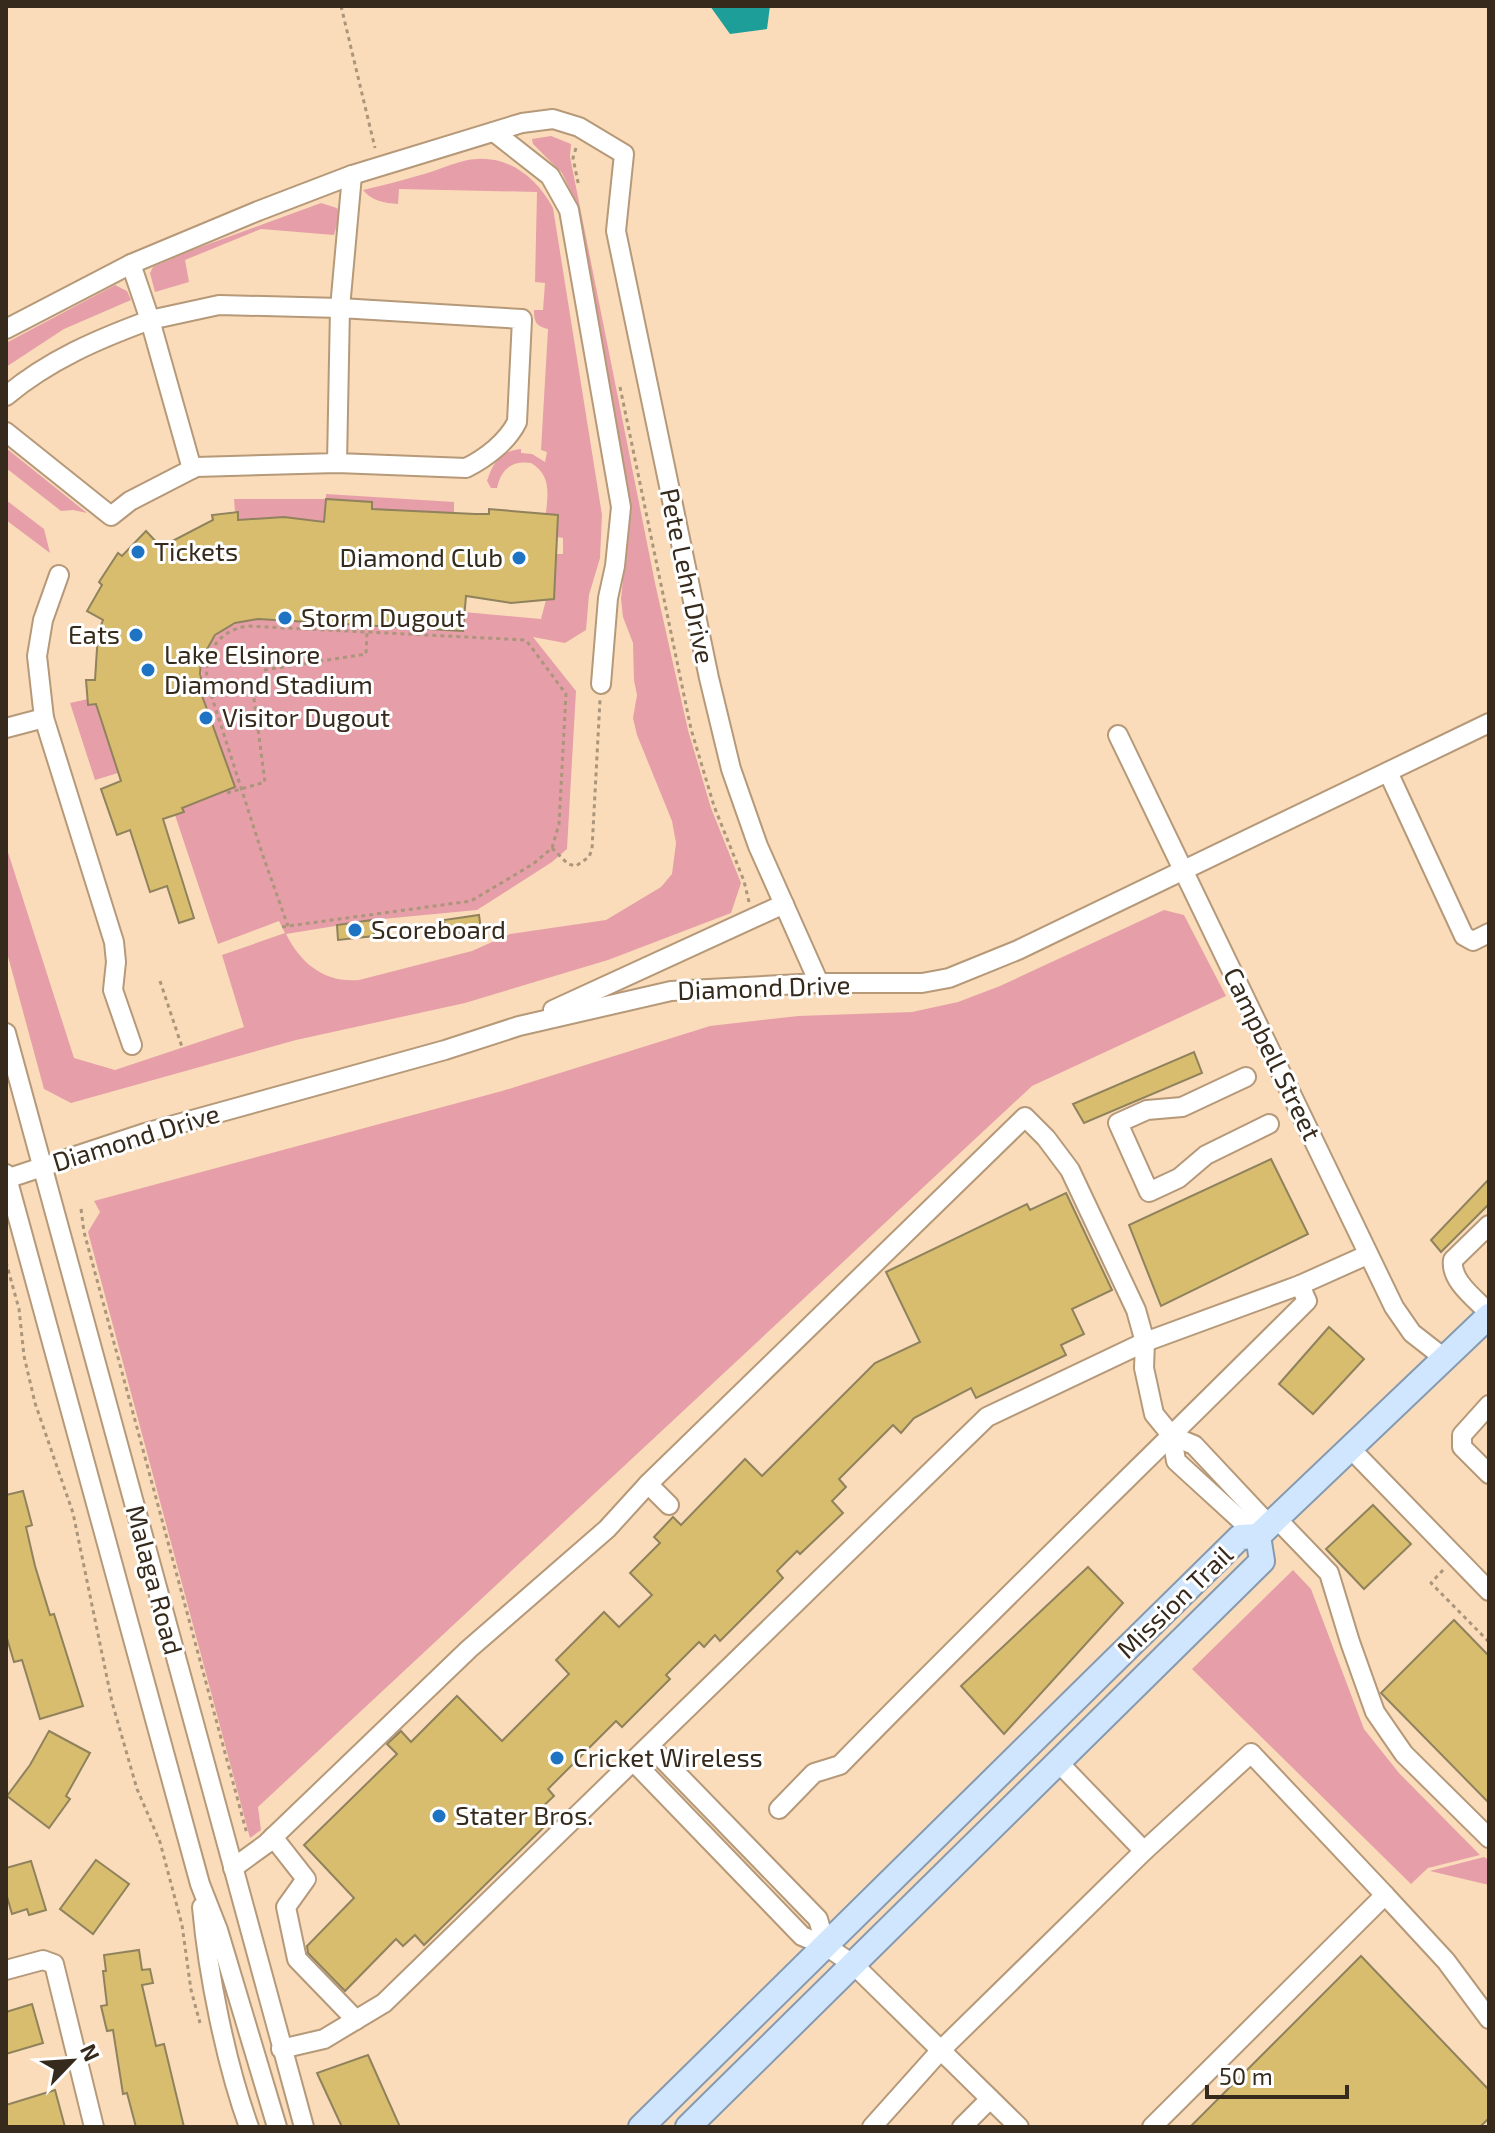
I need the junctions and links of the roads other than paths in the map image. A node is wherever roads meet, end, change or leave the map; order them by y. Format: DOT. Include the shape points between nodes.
graph roads {
  1 [pos="494,132"];
  2 [pos="352,175"];
  3 [pos="131,264"];
  4 [pos="340,308"];
  5 [pos="150,320"];
  6 [pos="6,329"];
  7 [pos="6,396"];
  8 [pos="6,432"];
  9 [pos="337,463"];
  10 [pos="192,469"];
  11 [pos="59,575"];
  12 [pos="601,684"];
  13 [pos="44,718"];
  14 [pos="1489,723"];
  15 [pos="6,728"];
  16 [pos="1118,735"];
  17 [pos="1388,772"];
  18 [pos="1183,871"];
  19 [pos="784,904"];
  20 [pos="1489,933"];
  21 [pos="819,983"];
  22 [pos="519,1026"];
  23 [pos="6,1033"];
  24 [pos="132,1045"];
  25 [pos="1246,1077"];
  26 [pos="1269,1124"];
  27 [pos="43,1167"];
  28 [pos="6,1177"];
  29 [pos="1489,1225"];
  30 [pos="1367,1255"];
  31 [pos="1300,1285"];
  32 [pos="1489,1314"];
  33 [pos="1145,1342"];
  34 [pos="1444,1358"];
  35 [pos="1489,1405"];
  36 [pos="1172,1436"];
  37 [pos="1350,1448"];
  38 [pos="1489,1474"];
  39 [pos="648,1484"];
  40 [pos="669,1505"];
  41 [pos="1268,1526"];
  42 [pos="1489,1591"];
  43 [pos="650,1746"];
  44 [pos="634,1762"];
  45 [pos="1059,1763"];
  46 [pos="779,1809"];
  47 [pos="273,1837"];
  48 [pos="1489,1838"];
  49 [pos="1144,1851"];
  50 [pos="233,1868"];
  51 [pos="200,1884"];
  52 [pos="1385,1895"];
  53 [pos="826,1946"];
  54 [pos="854,1965"];
  55 [pos="6,1970"];
  56 [pos="1489,2019"];
  57 [pos="356,2020"];
  58 [pos="281,2049"];
  59 [pos="940,2051"];
  60 [pos="990,2099"];
  61 [pos="94,2127"];
  62 [pos="249,2127"];
  63 [pos="277,2127"];
  64 [pos="304,2127"];
  65 [pos="641,2127"];
  66 [pos="688,2127"];
  67 [pos="872,2127"];
  68 [pos="962,2127"];
  69 [pos="1019,2127"];
  70 [pos="1152,2127"];
  1 -- 2 [label="street"];
  1 -- 12 [label="street" via="550,176 569,210 621,507"];
  1 -- 19 [label="street, Pete Lehr Drive" via="553,119 579,127 624,154 616,231 709,678 731,769"];
  2 -- 3 [label="street"];
  2 -- 4 [label="street"];
  3 -- 5 [label="street"];
  3 -- 6 [label="street"];
  4 -- 5 [label="street" via="219,305"];
  4 -- 9 [label="street"];
  4 -- 9 [label="street" via="522,319 517,422 510,436 479,461 466,468"];
  5 -- 7 [label="street" via="92,341"];
  5 -- 10 [label="street"];
  8 -- 10 [label="street" via="111,516"];
  9 -- 10 [label="street"];
  11 -- 13 [label="street" via="37,656"];
  13 -- 15 [label="street"];
  13 -- 24 [label="street" via="114,942 113,990"];
  14 -- 17 [label="street, Diamond Drive"];
  16 -- 18 [label="street, Campbell Street"];
  17 -- 18 [label="street, Diamond Drive"];
  17 -- 20 [label="street" via="1464,936 1473,941"];
  18 -- 21 [label="street, Diamond Drive" via="949,978 893,985"];
  18 -- 30 [label="street, Campbell Street"];
  19 -- 21 [label="street, Pete Lehr Drive"];
  19 -- 22 [label="street"];
  21 -- 22 [label="street, Diamond Drive" via="671,991"];
  22 -- 27 [label="street, Diamond Drive"];
  23 -- 27 [label="street, Malaga Road"];
  25 -- 26 [label="street" via="1182,1107 1147,1110 1118,1123 1149,1192 1179,1178 1206,1155"];
  27 -- 28 [label="street, Diamond Drive"];
  27 -- 50 [label="street, Malaga Road"];
  28 -- 51 [label="street, Malaga Road"];
  29 -- 32 [label="street" via="1453,1260 1452,1268"];
  30 -- 31 [label="street"];
  30 -- 34 [label="street, Campbell Street" via="1412,1333"];
  31 -- 33 [label="street"];
  31 -- 36 [label="street" via="1307,1301"];
  32 -- 34 [label="main road"];
  33 -- 36 [label="street" via="1144,1368 1154,1414"];
  33 -- 39 [label="street" via="1136,1310 1070,1170 1025,1117"];
  33 -- 43 [label="street" via="987,1417"];
  34 -- 37 [label="main road"];
  35 -- 38 [label="street" via="1462,1435 1462,1447"];
  36 -- 41 [label="street" via="1176,1461"];
  36 -- 46 [label="street" via="840,1765 814,1773"];
  37 -- 41 [label="main road"];
  37 -- 42 [label="street"];
  39 -- 40 [label="street"];
  39 -- 47 [label="street" via="607,1529 469,1649"];
  41 -- 45 [label="main road, Mission Trail" via="1262,1561"];
  41 -- 48 [label="street" via="1329,1573 1375,1712 1404,1754"];
  41 -- 53 [label="main road, Mission Trail" via="1240,1537"];
  43 -- 44 [label="street"];
  43 -- 53 [label="street" via="818,1919"];
  44 -- 53 [label="street" via="802,1936"];
  44 -- 57 [label="street" via="384,2003"];
  45 -- 49 [label="street"];
  45 -- 54 [label="main road, Mission Trail"];
  47 -- 50 [label="street"];
  47 -- 57 [label="street" via="306,1879 286,1907 297,1959"];
  49 -- 52 [label="street" via="1251,1753"];
  49 -- 59 [label="street"];
  50 -- 58 [label="street, Malaga Road"];
  51 -- 62 [label="street" via="228,2054"];
  51 -- 63 [label="street, Malaga Road"];
  52 -- 56 [label="street" via="1446,1961"];
  52 -- 70 [label="street"];
  53 -- 54 [label="street"];
  53 -- 65 [label="main road, Mission Trail"];
  54 -- 59 [label="street"];
  54 -- 66 [label="main road, Mission Trail"];
  55 -- 61 [label="street" via="43,1960 54,1964"];
  57 -- 58 [label="street" via="324,2039"];
  58 -- 64 [label="street, Malaga Road"];
  59 -- 60 [label="street"];
  59 -- 67 [label="street"];
  60 -- 68 [label="street"];
  60 -- 69 [label="street"];
}
